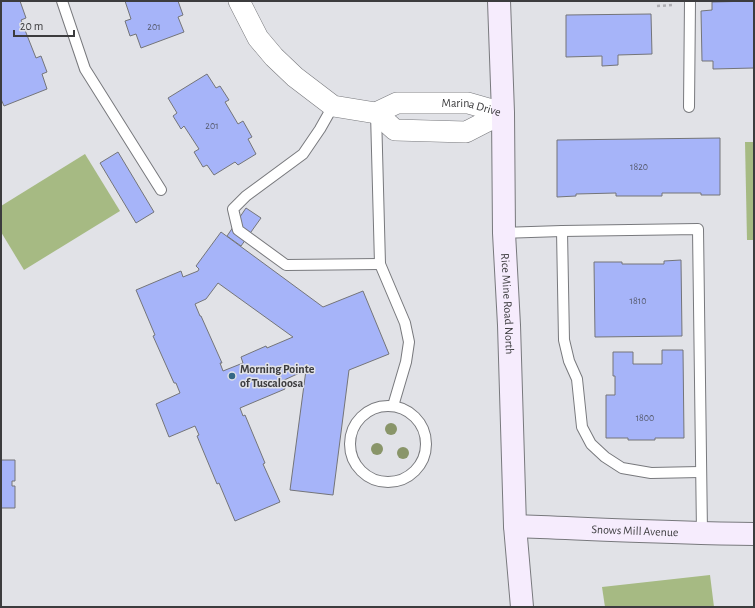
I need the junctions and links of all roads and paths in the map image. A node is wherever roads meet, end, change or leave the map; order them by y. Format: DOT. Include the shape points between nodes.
graph roads {
  1 [pos="62,1"];
  2 [pos="239,1"];
  3 [pos="499,1"];
  4 [pos="690,1"];
  5 [pos="674,5"];
  6 [pos="657,6"];
  7 [pos="333,106"];
  8 [pos="689,107"];
  9 [pos="376,113"];
  10 [pos="503,113"];
  11 [pos="161,190"];
  12 [pos="562,231"];
  13 [pos="504,233"];
  14 [pos="380,264"];
  15 [pos="393,406"];
  16 [pos="700,472"];
  17 [pos="515,526"];
  18 [pos="702,533"];
  19 [pos="754,534"];
  20 [pos="522,607"];
  1 -- 11 [label="lane" via="86,70"];
  2 -- 7 [label="street" via="258,38 274,57"];
  3 -- 10 [label="main road, Rice Mine Road North"];
  4 -- 8 [label="lane"];
  5 -- 6 [label="path"];
  7 -- 9 [label="street"];
  7 -- 14 [label="lane" via="303,154 246,196 233,210 238,230 286,265"];
  9 -- 10 [label="street, Marina Drive" via="397,103 468,103"];
  9 -- 10 [label="street, Marina Drive" via="395,130 466,132"];
  9 -- 14 [label="lane"];
  10 -- 13 [label="main road, Rice Mine Road North"];
  12 -- 13 [label="lane"];
  12 -- 16 [label="lane" via="564,340 577,379 582,427 591,444 622,468 651,473"];
  12 -- 16 [label="lane" via="698,229"];
  13 -- 17 [label="main road, Rice Mine Road North"];
  14 -- 15 [label="lane" via="405,323 409,342"];
  15 -- 15 [label="lane" via="380,406 369,410 359,418 350,440 355,463 363,473 385,482 408,477 424,459 427,447 422,424 404,408"];
  16 -- 18 [label="lane"];
  17 -- 18 [label="main road, Snows Mill Avenue"];
  17 -- 20 [label="main road, Rice Mine Road North"];
  18 -- 19 [label="main road, Snows Mill Avenue"];
}
